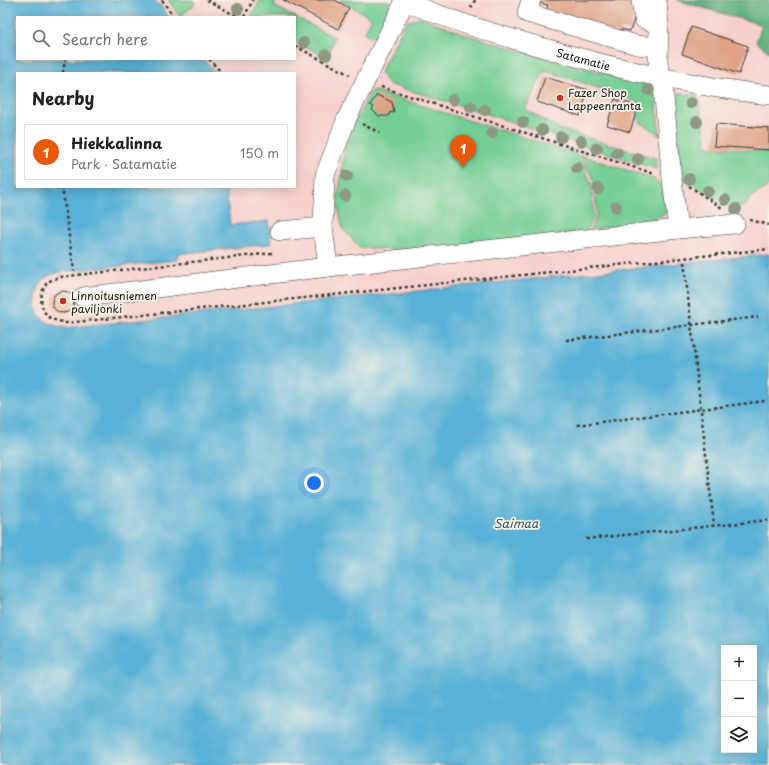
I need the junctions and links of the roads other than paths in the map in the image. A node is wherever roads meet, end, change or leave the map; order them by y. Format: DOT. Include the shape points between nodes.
graph roads {
  1 [pos="404,0"];
  2 [pos="531,0"];
  3 [pos="641,0"];
  4 [pos="657,0"];
  5 [pos="659,25"];
  6 [pos="658,47"];
  7 [pos="662,77"];
  8 [pos="769,95"];
  9 [pos="737,218"];
  10 [pos="323,227"];
  11 [pos="678,229"];
  12 [pos="280,231"];
  13 [pos="328,267"];
  14 [pos="83,298"];
  1 -- 7 [label="street, Satamatie" via="504,37 582,59"];
  1 -- 10 [label="street" via="347,118 325,175"];
  2 -- 6 [label="street" via="527,13 637,45"];
  3 -- 5 [label="street" via="644,19"];
  4 -- 5 [label="street"];
  5 -- 6 [label="street"];
  6 -- 7 [label="street" via="658,64"];
  7 -- 8 [label="street, Satamatie"];
  7 -- 11 [label="street"];
  9 -- 11 [label="street"];
  10 -- 12 [label="street"];
  10 -- 13 [label="street"];
  11 -- 13 [label="street"];
  13 -- 14 [label="street"];
}
